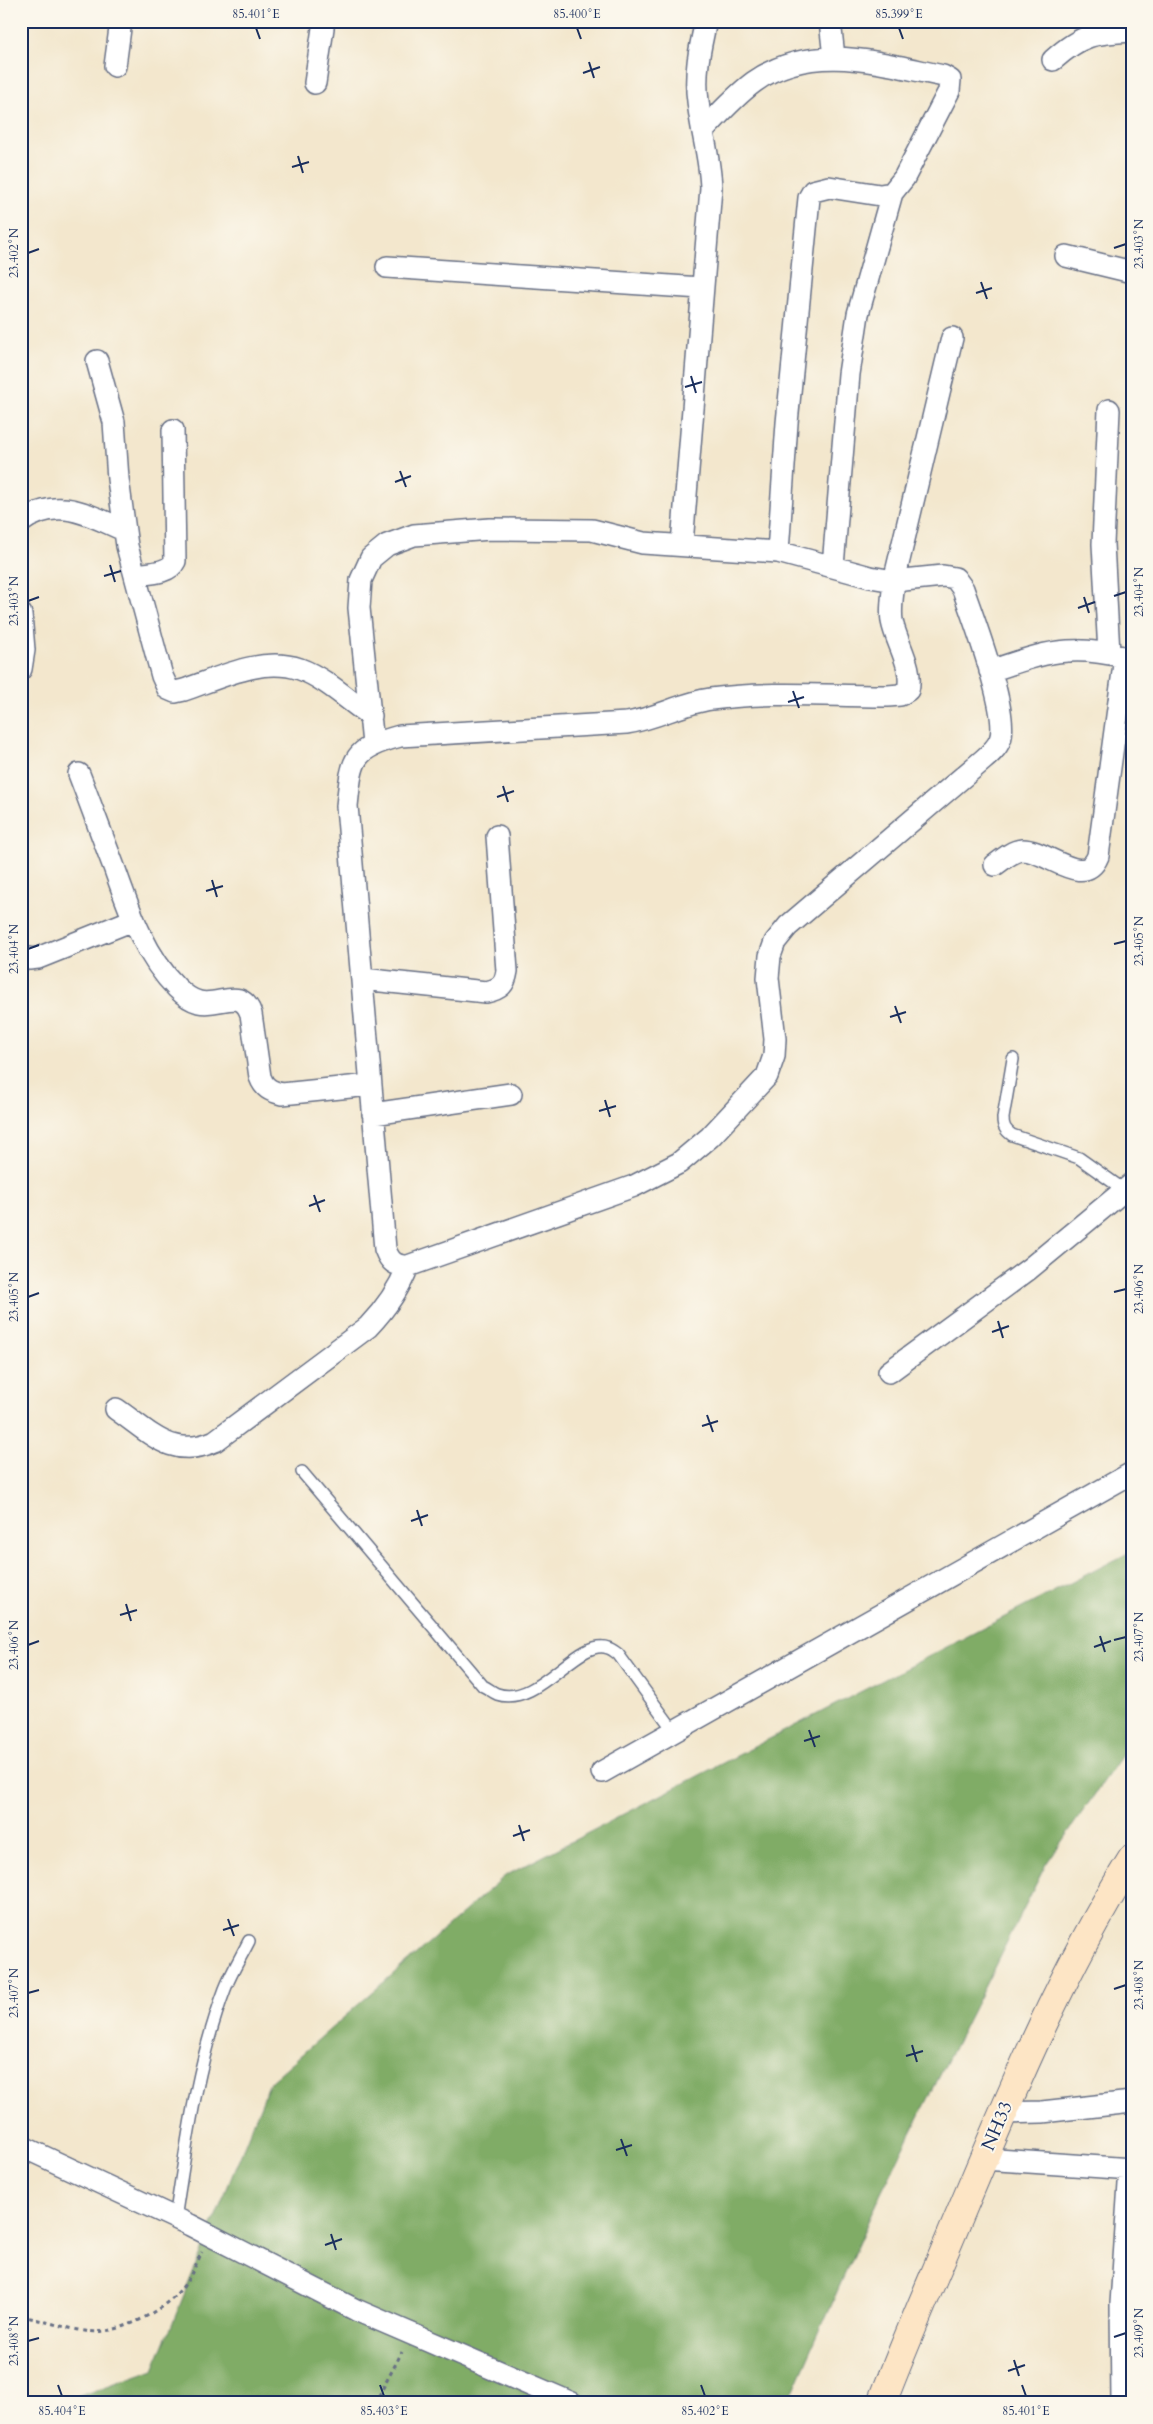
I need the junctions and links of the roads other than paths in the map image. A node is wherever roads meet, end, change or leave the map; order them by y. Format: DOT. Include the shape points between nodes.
graph roads {
  1 [pos="121,21"];
  2 [pos="324,21"];
  3 [pos="706,21"];
  4 [pos="830,21"];
  5 [pos="1132,31"];
  6 [pos="834,57"];
  7 [pos="1053,60"];
  8 [pos="115,66"];
  9 [pos="315,82"];
  10 [pos="704,130"];
  11 [pos="892,193"];
  12 [pos="1066,256"];
  13 [pos="387,268"];
  14 [pos="1132,272"];
  15 [pos="701,288"];
  16 [pos="952,338"];
  17 [pos="97,361"];
  18 [pos="1109,410"];
  19 [pos="173,430"];
  20 [pos="21,522"];
  21 [pos="124,530"];
  22 [pos="682,544"];
  23 [pos="778,552"];
  24 [pos="833,566"];
  25 [pos="135,575"];
  26 [pos="894,581"];
  27 [pos="21,614"];
  28 [pos="1122,656"];
  29 [pos="21,669"];
  30 [pos="990,671"];
  31 [pos="370,716"];
  32 [pos="373,744"];
  33 [pos="79,774"];
  34 [pos="497,836"];
  35 [pos="995,865"];
  36 [pos="133,920"];
  37 [pos="21,956"];
  38 [pos="362,979"];
  39 [pos="1013,1059"];
  40 [pos="370,1085"];
  41 [pos="512,1094"];
  42 [pos="373,1114"];
  43 [pos="1128,1187"];
  44 [pos="408,1266"];
  45 [pos="889,1372"];
  46 [pos="116,1409"];
  47 [pos="302,1472"];
  48 [pos="1132,1473"];
  49 [pos="674,1731"];
  50 [pos="602,1772"];
  51 [pos="1132,1860"];
  52 [pos="248,1941"];
  53 [pos="1132,2102"];
  54 [pos="1002,2113"];
  55 [pos="21,2146"];
  56 [pos="982,2159"];
  57 [pos="1131,2169"];
  58 [pos="175,2219"];
  59 [pos="572,2403"];
  60 [pos="882,2403"];
  61 [pos="1122,2403"];
  1 -- 8 [label="street"];
  2 -- 9 [label="street"];
  3 -- 10 [label="street" via="697,70 698,101"];
  4 -- 6 [label="street"];
  5 -- 7 [label="street" via="1088,36 1072,43"];
  6 -- 10 [label="street" via="810,59 756,81 734,98"];
  6 -- 11 [label="street" via="862,59 950,80 949,91 904,178"];
  10 -- 15 [label="street" via="711,188"];
  11 -- 23 [label="street" via="880,196 829,187 813,191 809,198 789,394"];
  11 -- 24 [label="street" via="858,314 849,374"];
  12 -- 14 [label="street"];
  13 -- 15 [label="street"];
  15 -- 22 [label="street"];
  16 -- 26 [label="street"];
  17 -- 21 [label="street" via="114,422"];
  18 -- 28 [label="street" via="1103,544"];
  19 -- 25 [label="street" via="175,560 167,570"];
  20 -- 21 [label="street" via="44,510 61,507"];
  21 -- 25 [label="street"];
  22 -- 23 [label="street"];
  22 -- 31 [label="street" via="643,543 592,530 490,529 414,536 387,545 371,558 361,580 359,608"];
  23 -- 24 [label="street"];
  24 -- 26 [label="street"];
  25 -- 31 [label="street" via="168,689 175,692 184,690 249,669 276,665 300,670 325,683"];
  26 -- 30 [label="street" via="943,576 955,578 963,589"];
  26 -- 32 [label="street" via="892,619 910,680 908,690 900,694 712,699 689,703 651,719 627,723 400,736"];
  27 -- 29 [label="street" via="24,650"];
  28 -- 30 [label="street" via="1078,649 1048,652"];
  28 -- 35 [label="street" via="1095,864 1089,869 1072,869 1032,851 1022,850 1013,852"];
  30 -- 44 [label="street" via="1002,717 1000,740 983,760 788,926 775,942 768,978 774,1056 767,1076 710,1138 679,1163 634,1186"];
  31 -- 32 [label="street"];
  32 -- 38 [label="street" via="359,756 350,772 348,806"];
  33 -- 36 [label="street"];
  34 -- 38 [label="street" via="507,970 505,982 499,989 486,992"];
  36 -- 37 [label="street" via="38,958"];
  36 -- 40 [label="street" via="156,964 188,997 198,1002 242,1000 248,1004 260,1077 271,1092 282,1094"];
  38 -- 40 [label="street"];
  39 -- 43 [label="lane" via="1003,1118 1007,1132 1079,1158"];
  40 -- 42 [label="street"];
  41 -- 42 [label="street"];
  42 -- 44 [label="street" via="385,1249 397,1266"];
  43 -- 45 [label="street" via="1029,1269"];
  44 -- 46 [label="street" via="401,1285 386,1308 368,1327 215,1441 199,1448 182,1449 169,1445"];
  47 -- 49 [label="lane" via="484,1686 497,1694 513,1696 529,1692 581,1655 595,1648 608,1647 618,1654"];
  48 -- 49 [label="street"];
  49 -- 50 [label="street"];
  51 -- 54 [label="main road, NH33" via="1114,1887 1065,1980"];
  52 -- 58 [label="lane" via="226,1987 206,2046 190,2119"];
  53 -- 54 [label="street"];
  54 -- 56 [label="main road, NH33"];
  55 -- 58 [label="street"];
  56 -- 57 [label="street"];
  56 -- 60 [label="main road, NH33"];
  57 -- 61 [label="street" via="1121,2304"];
  58 -- 59 [label="street" via="356,2310"];
}
